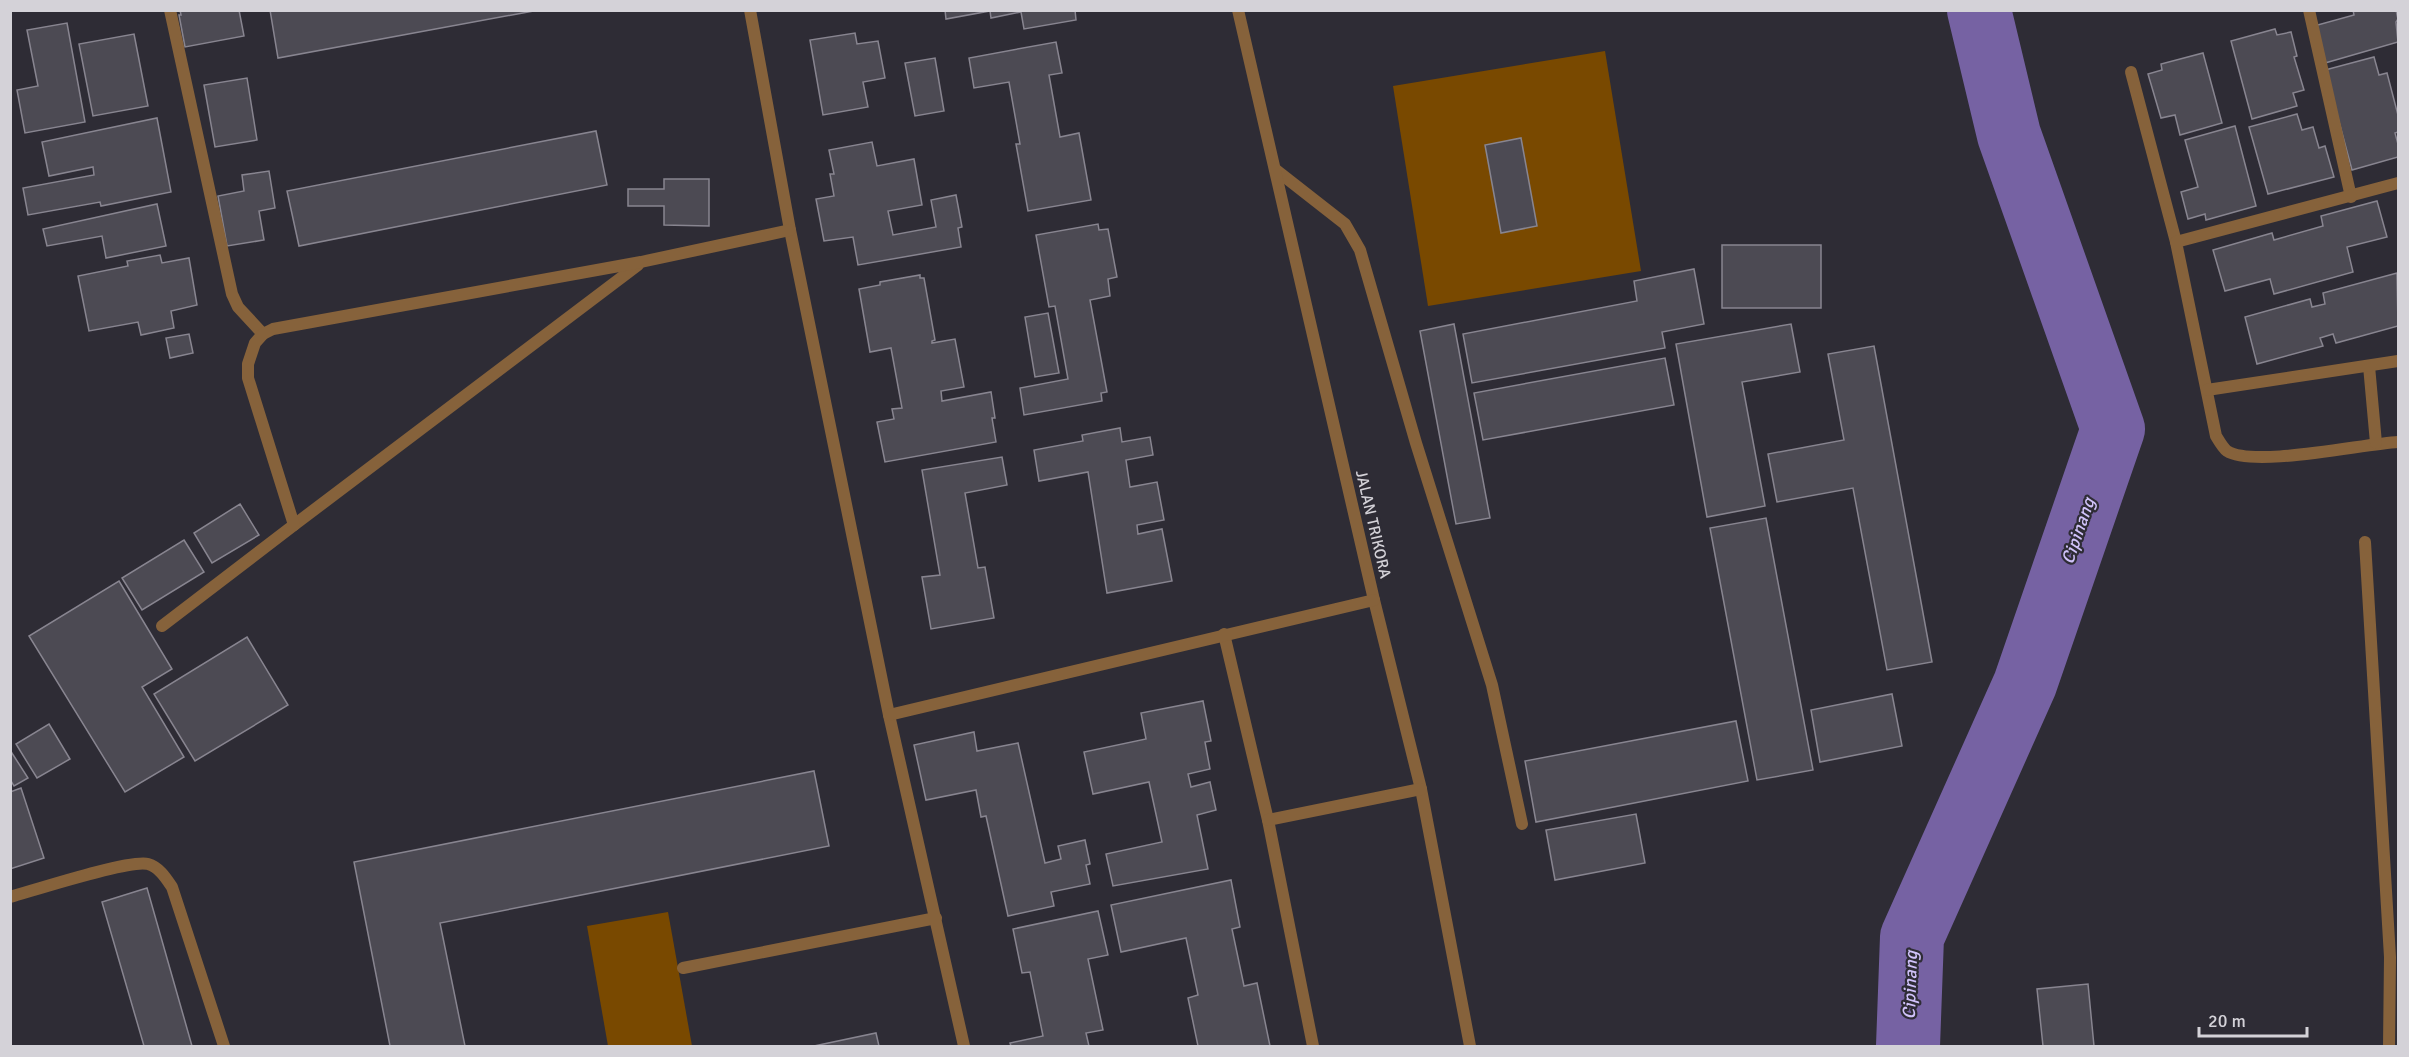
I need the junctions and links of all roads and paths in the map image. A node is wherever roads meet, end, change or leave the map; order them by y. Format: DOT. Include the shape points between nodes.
graph roads {
  1 [pos="170,10"];
  2 [pos="750,10"];
  3 [pos="2309,10"];
  4 [pos="1242,11"];
  5 [pos="2131,72"];
  6 [pos="1276,170"];
  7 [pos="2398,183"];
  8 [pos="2351,197"];
  9 [pos="790,230"];
  10 [pos="2176,242"];
  11 [pos="641,262"];
  12 [pos="263,334"];
  13 [pos="2398,361"];
  14 [pos="2369,366"];
  15 [pos="2207,390"];
  16 [pos="2398,442"];
  17 [pos="2376,443"];
  18 [pos="294,525"];
  19 [pos="2365,542"];
  20 [pos="1374,600"];
  21 [pos="162,626"];
  22 [pos="1224,634"];
  23 [pos="889,715"];
  24 [pos="1421,789"];
  25 [pos="1268,820"];
  26 [pos="1522,825"];
  27 [pos="10,897"];
  28 [pos="936,918"];
  29 [pos="682,968"];
  30 [pos="224,1047"];
  31 [pos="964,1047"];
  32 [pos="1313,1047"];
  33 [pos="1470,1047"];
  34 [pos="2389,1047"];
  1 -- 12 [label="street" via="232,294 238,307"];
  2 -- 9 [label="street"];
  3 -- 8 [label="street"];
  4 -- 6 [label="street, JALAN TRIKORA"];
  5 -- 10 [label="street"];
  6 -- 20 [label="street, JALAN TRIKORA"];
  6 -- 26 [label="street" via="1345,224 1360,250 1492,685"];
  7 -- 8 [label="street"];
  8 -- 10 [label="street"];
  9 -- 11 [label="street"];
  9 -- 23 [label="street"];
  10 -- 15 [label="street"];
  11 -- 12 [label="street" via="273,329"];
  11 -- 18 [label="street"];
  12 -- 18 [label="street" via="250,351 248,378"];
  13 -- 14 [label="street"];
  14 -- 15 [label="street"];
  14 -- 17 [label="street"];
  15 -- 17 [label="street" via="2217,436 2226,451 2268,458"];
  16 -- 17 [label="street"];
  18 -- 21 [label="street"];
  19 -- 34 [label="street" via="2390,957"];
  20 -- 22 [label="street"];
  20 -- 24 [label="street, JALAN TRIKORA"];
  22 -- 23 [label="street"];
  22 -- 25 [label="street"];
  23 -- 28 [label="street"];
  24 -- 25 [label="street"];
  24 -- 33 [label="street, JALAN TRIKORA"];
  25 -- 32 [label="street"];
  27 -- 30 [label="street" via="123,866 148,864 158,869 172,887"];
  28 -- 29 [label="street"];
  28 -- 31 [label="street"];
}
